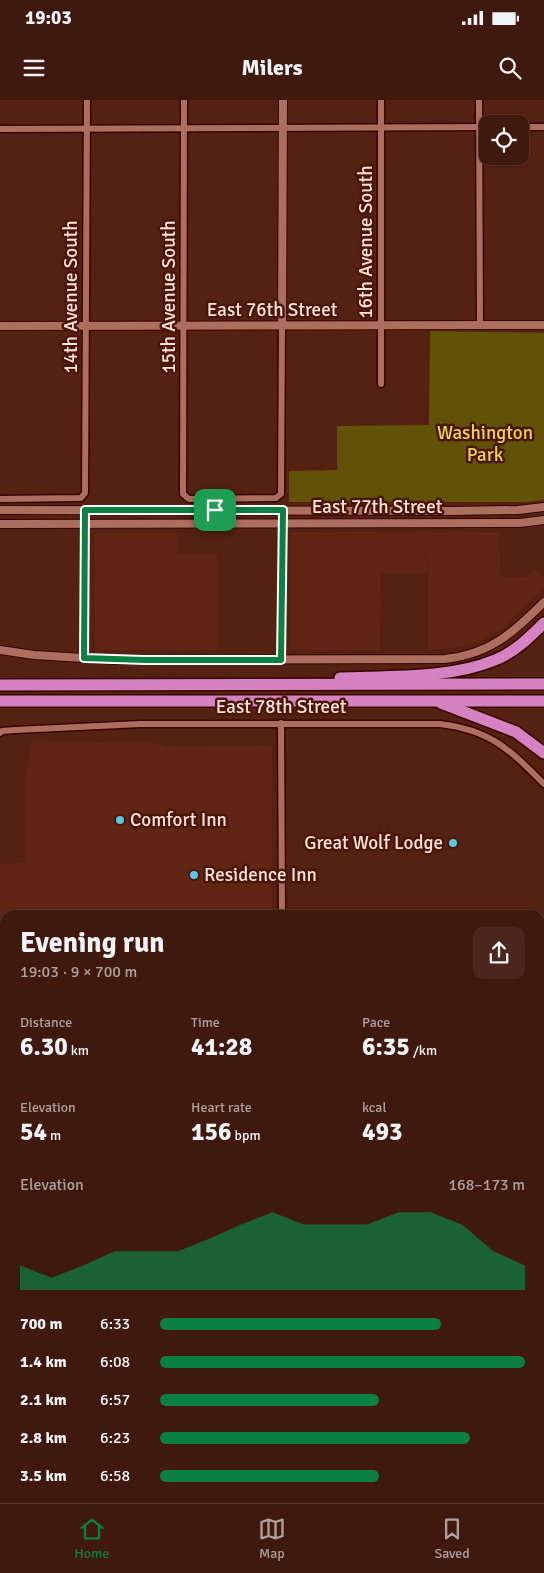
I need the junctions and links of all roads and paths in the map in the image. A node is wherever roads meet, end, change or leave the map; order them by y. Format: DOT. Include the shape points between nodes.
graph roads {
  1 [pos="87,100"];
  2 [pos="184,100"];
  3 [pos="283,100"];
  4 [pos="381,100"];
  5 [pos="479,100"];
  6 [pos="479,115"];
  7 [pos="283,127"];
  8 [pos="381,127"];
  9 [pos="529,127"];
  10 [pos="544,127"];
  11 [pos="479,128"];
  12 [pos="0,129"];
  13 [pos="87,129"];
  14 [pos="184,129"];
  15 [pos="479,165"];
  16 [pos="544,325"];
  17 [pos="0,326"];
  18 [pos="86,326"];
  19 [pos="184,326"];
  20 [pos="282,326"];
  21 [pos="381,326"];
  22 [pos="480,326"];
  23 [pos="381,384"];
  24 [pos="0,499"];
  25 [pos="544,507"];
  26 [pos="0,510"];
  27 [pos="85,510"];
  28 [pos="283,510"];
  29 [pos="544,520"];
  30 [pos="282,523"];
  31 [pos="0,524"];
  32 [pos="85,524"];
  33 [pos="544,602"];
  34 [pos="544,623"];
  35 [pos="0,650"];
  36 [pos="84,658"];
  37 [pos="281,660"];
  38 [pos="544,684"];
  39 [pos="0,685"];
  40 [pos="296,685"];
  41 [pos="432,700"];
  42 [pos="0,701"];
  43 [pos="544,701"];
  44 [pos="281,723"];
  45 [pos="0,733"];
  46 [pos="544,753"];
  47 [pos="544,784"];
  48 [pos="282,910"];
  1 -- 13 [label="street, 14th Avenue South"];
  2 -- 14 [label="street, 15th Avenue South"];
  3 -- 7 [label="street"];
  4 -- 8 [label="street, 16th Avenue South"];
  5 -- 6 [label="street"];
  7 -- 8 [label="street"];
  7 -- 14 [label="street"];
  7 -- 20 [label="street"];
  8 -- 11 [label="street"];
  8 -- 21 [label="street, 16th Avenue South"];
  9 -- 10 [label="street"];
  12 -- 13 [label="street"];
  13 -- 14 [label="street"];
  13 -- 18 [label="street, 14th Avenue South"];
  14 -- 19 [label="street, 15th Avenue South"];
  15 -- 22 [label="street"];
  16 -- 22 [label="street, East 76th Street"];
  17 -- 18 [label="street, East 76th Street"];
  18 -- 19 [label="street, East 76th Street"];
  18 -- 24 [label="street, 14th Avenue South" via="85,493 81,498"];
  19 -- 20 [label="street, East 76th Street"];
  19 -- 20 [label="street, 15th Avenue South" via="183,494 189,499 276,498 281,494"];
  20 -- 21 [label="street, East 76th Street"];
  21 -- 22 [label="street, East 76th Street"];
  21 -- 23 [label="street, 16th Avenue South"];
  25 -- 28 [label="street, East 77th Street" via="450,511"];
  26 -- 27 [label="street, East 77th Street"];
  27 -- 28 [label="street, East 77th Street"];
  27 -- 32 [label="street"];
  28 -- 30 [label="street"];
  29 -- 30 [label="street, East 77th Street" via="520,523"];
  30 -- 32 [label="street, East 77th Street"];
  30 -- 37 [label="street"];
  31 -- 32 [label="street, East 77th Street"];
  32 -- 36 [label="street"];
  33 -- 37 [label="street" via="502,640 460,657 433,660"];
  34 -- 40 [label="highway" via="523,643 496,660 466,669 330,678"];
  35 -- 36 [label="street"];
  36 -- 37 [label="street"];
  38 -- 40 [label="highway"];
  39 -- 40 [label="highway"];
  41 -- 42 [label="highway"];
  41 -- 43 [label="highway"];
  41 -- 46 [label="highway" via="516,732"];
  44 -- 45 [label="street, East 78th Street" via="140,724"];
  44 -- 47 [label="street, East 78th Street" via="460,726 499,743"];
  44 -- 48 [label="street"];
}
